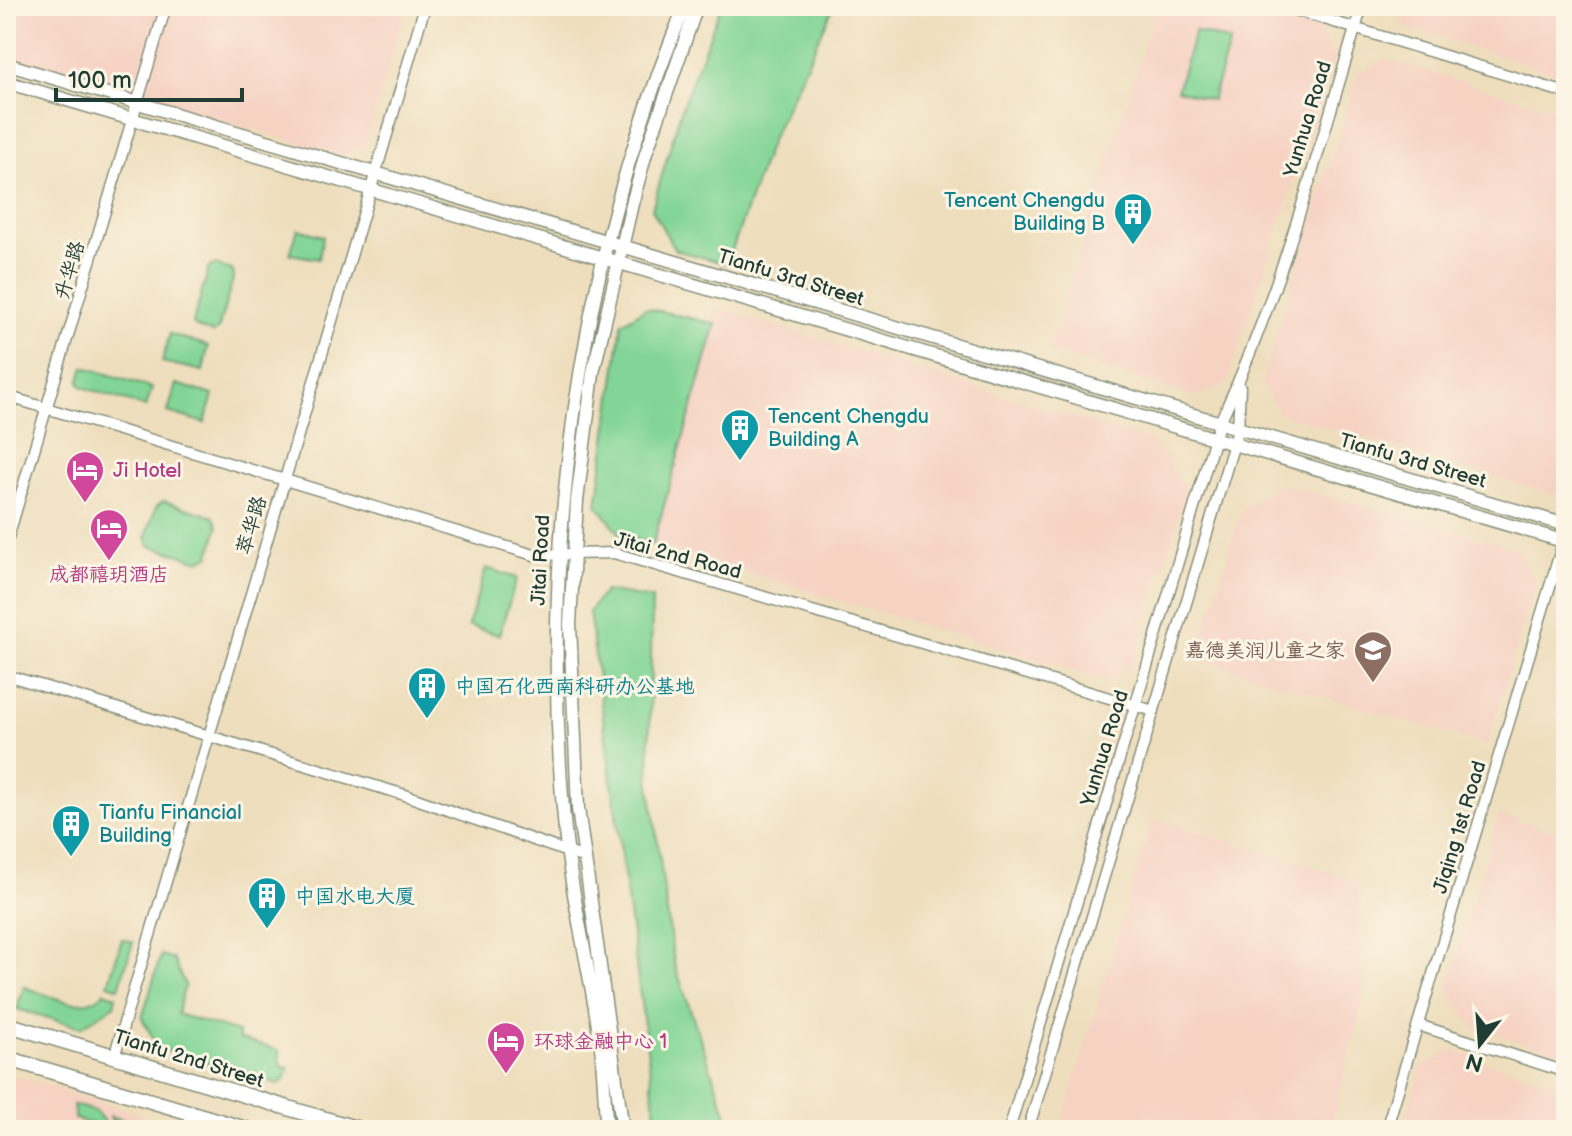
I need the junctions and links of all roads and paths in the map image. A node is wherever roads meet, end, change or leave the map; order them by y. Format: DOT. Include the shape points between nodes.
graph roads {
  1 [pos="166,6"];
  2 [pos="425,6"];
  3 [pos="685,6"];
  4 [pos="697,6"];
  5 [pos="1282,6"];
  6 [pos="1362,6"];
  7 [pos="1355,28"];
  8 [pos="6,64"];
  9 [pos="6,82"];
  10 [pos="1566,93"];
  11 [pos="137,104"];
  12 [pos="132,120"];
  13 [pos="375,175"];
  14 [pos="370,191"];
  15 [pos="609,245"];
  16 [pos="622,249"];
  17 [pos="605,261"];
  18 [pos="618,265"];
  19 [pos="1240,379"];
  20 [pos="6,396"];
  21 [pos="46,408"];
  22 [pos="1219,424"];
  23 [pos="1238,430"];
  24 [pos="1214,439"];
  25 [pos="1232,446"];
  26 [pos="284,479"];
  27 [pos="1566,525"];
  28 [pos="1565,539"];
  29 [pos="6,544"];
  30 [pos="558,554"];
  31 [pos="575,554"];
  32 [pos="6,675"];
  33 [pos="1136,706"];
  34 [pos="1154,711"];
  35 [pos="207,734"];
  36 [pos="568,852"];
  37 [pos="582,857"];
  38 [pos="6,1024"];
  39 [pos="1418,1025"];
  40 [pos="114,1057"];
  41 [pos="6,1058"];
  42 [pos="1566,1072"];
  43 [pos="192,1113"];
  44 [pos="187,1130"];
  45 [pos="249,1130"];
  46 [pos="362,1130"];
  47 [pos="607,1130"];
  48 [pos="623,1130"];
  49 [pos="1009,1130"];
  50 [pos="1028,1130"];
  51 [pos="1386,1130"];
  1 -- 11 [label="street, 升华路"];
  2 -- 13 [label="street, 萃华路"];
  3 -- 15 [label="street, Jitai Road" via="629,160"];
  4 -- 16 [label="street, Jitai Road" via="646,153"];
  5 -- 7 [label="street"];
  6 -- 7 [label="street, Yunhua Road"];
  7 -- 10 [label="street"];
  7 -- 19 [label="street, Yunhua Road"];
  8 -- 11 [label="street, Tianfu 3rd Street"];
  9 -- 12 [label="street, Tianfu 3rd Street"];
  11 -- 12 [label="street, 升华路"];
  11 -- 13 [label="street, Tianfu 3rd Street"];
  12 -- 14 [label="street, Tianfu 3rd Street"];
  12 -- 21 [label="street, 升华路"];
  13 -- 14 [label="street, 萃华路"];
  13 -- 15 [label="street, Tianfu 3rd Street"];
  14 -- 17 [label="street, Tianfu 3rd Street"];
  14 -- 26 [label="street, 萃华路"];
  15 -- 16 [label="street, Tianfu 3rd Street"];
  15 -- 17 [label="street, Jitai Road"];
  16 -- 18 [label="street, Jitai Road"];
  16 -- 22 [label="street, Tianfu 3rd Street"];
  17 -- 18 [label="street, Tianfu 3rd Street"];
  17 -- 30 [label="street, Jitai Road" via="588,332"];
  18 -- 24 [label="street, Tianfu 3rd Street"];
  18 -- 31 [label="street, Jitai Road" via="593,373"];
  19 -- 22 [label="street, Yunhua Road"];
  19 -- 23 [label="street, Yunhua Road"];
  20 -- 21 [label="street, Jitai 2nd Road"];
  21 -- 26 [label="street, Jitai 2nd Road"];
  21 -- 29 [label="street, 升华路"];
  22 -- 23 [label="street, Tianfu 3rd Street"];
  22 -- 24 [label="street, Yunhua Road"];
  23 -- 25 [label="street, Yunhua Road"];
  23 -- 27 [label="street, Tianfu 3rd Street"];
  24 -- 25 [label="street, Tianfu 3rd Street"];
  24 -- 33 [label="street, Yunhua Road"];
  25 -- 28 [label="street, Tianfu 3rd Street"];
  25 -- 34 [label="street, Yunhua Road"];
  26 -- 30 [label="street, Jitai 2nd Road" via="534,555"];
  26 -- 35 [label="street, 萃华路"];
  28 -- 39 [label="street, Jiqing 1st Road"];
  30 -- 31 [label="street, Jitai 2nd Road"];
  30 -- 36 [label="street, Jitai Road" via="557,702"];
  31 -- 33 [label="street, Jitai 2nd Road" via="614,553"];
  31 -- 37 [label="street, Jitai Road" via="571,709"];
  32 -- 35 [label="street"];
  33 -- 34 [label="street, Jitai 2nd Road"];
  33 -- 49 [label="street, Yunhua Road"];
  34 -- 50 [label="street, Yunhua Road"];
  35 -- 36 [label="street"];
  35 -- 40 [label="street, 萃华路"];
  36 -- 37 [label="street"];
  36 -- 47 [label="street, Jitai Road" via="600,1040"];
  37 -- 48 [label="street, Jitai Road"];
  38 -- 40 [label="main road, Tianfu 2nd Street"];
  39 -- 42 [label="street"];
  39 -- 51 [label="street, Jiqing 1st Road"];
  40 -- 46 [label="main road, Tianfu 2nd Street"];
  41 -- 43 [label="main road"];
  43 -- 44 [label="street"];
  43 -- 45 [label="main road"];
}
